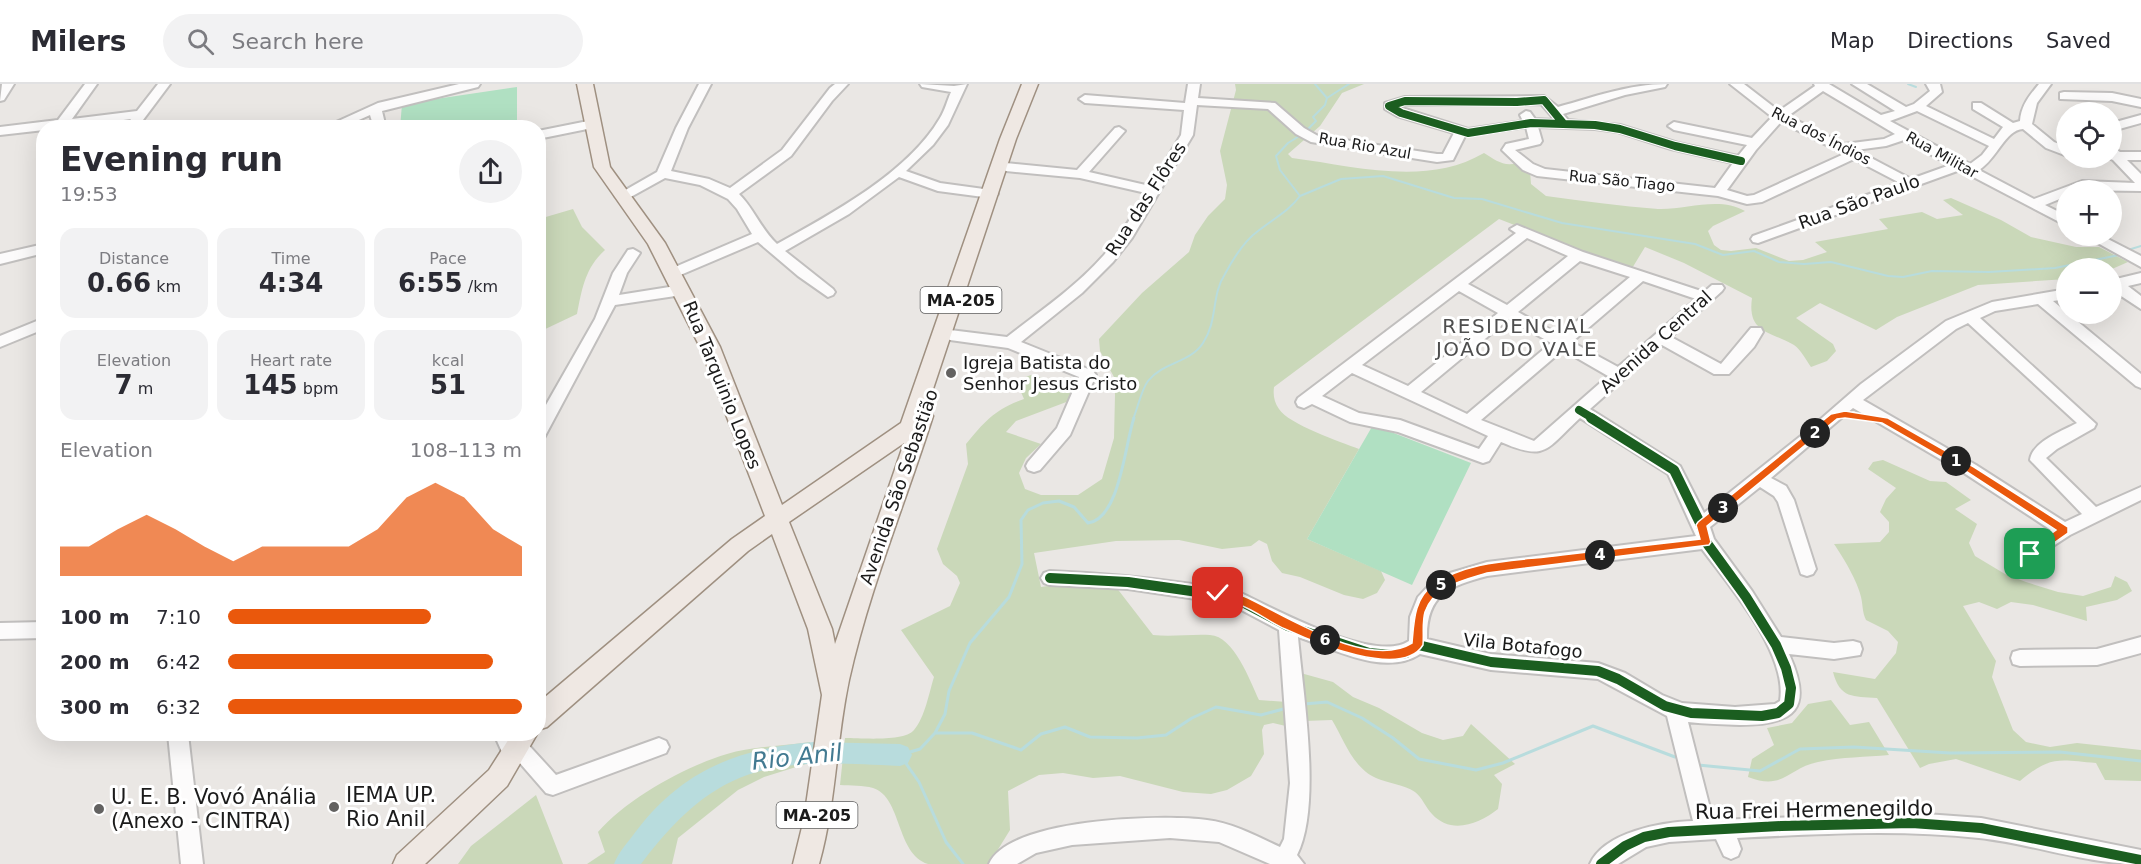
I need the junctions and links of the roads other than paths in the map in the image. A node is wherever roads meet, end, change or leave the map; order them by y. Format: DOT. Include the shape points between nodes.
graph roads {
  1 [pos="8,84"];
  2 [pos="91,84"];
  3 [pos="164,84"];
  4 [pos="474,84"];
  5 [pos="585,84"];
  6 [pos="705,84"];
  7 [pos="842,84"];
  8 [pos="926,84"];
  9 [pos="1030,84"];
  10 [pos="1037,84"];
  11 [pos="1194,84"];
  12 [pos="1661,84"];
  13 [pos="1736,84"];
  14 [pos="1858,84"];
  15 [pos="2045,84"];
  16 [pos="1822,85"];
  17 [pos="959,87"];
  18 [pos="1934,88"];
  19 [pos="2064,96"];
  20 [pos="0,97"];
  21 [pos="1085,99"];
  22 [pos="1517,102"];
  23 [pos="1192,104"];
  24 [pos="2141,104"];
  25 [pos="1977,106"];
  26 [pos="1918,107"];
  27 [pos="375,109"];
  28 [pos="1904,111"];
  29 [pos="142,114"];
  30 [pos="1559,117"];
  31 [pos="1781,117"];
  32 [pos="2141,119"];
  33 [pos="65,120"];
  34 [pos="94,120"];
  35 [pos="137,120"];
  36 [pos="348,120"];
  37 [pos="378,120"];
  38 [pos="1880,120"];
  39 [pos="1531,123"];
  40 [pos="593,124"];
  41 [pos="2122,124"];
  42 [pos="2026,125"];
  43 [pos="1674,126"];
  44 [pos="36,127"];
  45 [pos="2012,127"];
  46 [pos="0,130"];
  47 [pos="1119,131"];
  48 [pos="1461,131"];
  49 [pos="546,133"];
  50 [pos="1905,135"];
  51 [pos="1756,143"];
  52 [pos="1995,144"];
  53 [pos="2056,147"];
  54 [pos="1850,151"];
  55 [pos="2122,155"];
  56 [pos="2141,156"];
  57 [pos="1742,161"];
  58 [pos="2122,163"];
  59 [pos="1006,167"];
  60 [pos="1965,168"];
  61 [pos="896,172"];
  62 [pos="663,174"];
  63 [pos="1080,174"];
  64 [pos="2141,182"];
  65 [pos="1910,183"];
  66 [pos="2141,187"];
  67 [pos="1155,191"];
  68 [pos="1719,192"];
  69 [pos="730,194"];
  70 [pos="991,194"];
  71 [pos="622,196"];
  72 [pos="2034,204"];
  73 [pos="2056,216"];
  74 [pos="760,236"];
  75 [pos="1758,239"];
  76 [pos="2111,246"];
  77 [pos="36,250"];
  78 [pos="775,250"];
  79 [pos="633,253"];
  80 [pos="1578,255"];
  81 [pos="0,259"];
  82 [pos="2141,262"];
  83 [pos="673,273"];
  84 [pos="1640,276"];
  85 [pos="2141,278"];
  86 [pos="2122,282"];
  87 [pos="1458,284"];
  88 [pos="2122,289"];
  89 [pos="682,290"];
  90 [pos="828,292"];
  91 [pos="2056,296"];
  92 [pos="2041,299"];
  93 [pos="611,301"];
  94 [pos="2141,304"];
  95 [pos="1509,313"];
  96 [pos="1969,316"];
  97 [pos="36,326"];
  98 [pos="1756,332"];
  99 [pos="950,335"];
  100 [pos="1660,338"];
  101 [pos="0,342"];
  102 [pos="1010,343"];
  103 [pos="1563,343"];
  104 [pos="1350,366"];
  105 [pos="1619,375"];
  106 [pos="2141,382"];
  107 [pos="1410,394"];
  108 [pos="1846,409"];
  109 [pos="1579,410"];
  110 [pos="546,419"];
  111 [pos="1469,421"];
  112 [pos="1498,433"];
  113 [pos="877,452"];
  114 [pos="1034,465"];
  115 [pos="905,467"];
  116 [pos="1759,479"];
  117 [pos="2141,493"];
  118 [pos="2094,515"];
  119 [pos="776,519"];
  120 [pos="2064,530"];
  121 [pos="1703,533"];
  122 [pos="2030,554"];
  123 [pos="1807,569"];
  124 [pos="1050,578"];
  125 [pos="1288,626"];
  126 [pos="820,629"];
  127 [pos="36,630"];
  128 [pos="0,631"];
  129 [pos="849,632"];
  130 [pos="1418,645"];
  131 [pos="1777,645"];
  132 [pos="2141,645"];
  133 [pos="1853,649"];
  134 [pos="2020,658"];
  135 [pos="833,700"];
  136 [pos="548,707"];
  137 [pos="1675,710"];
  138 [pos="179,741"];
  139 [pos="515,742"];
  140 [pos="659,747"];
  141 [pos="1713,829"];
  142 [pos="1731,849"];
  143 [pos="2097,857"];
  144 [pos="2141,860"];
  145 [pos="1289,862"];
  146 [pos="192,864"];
  147 [pos="406,864"];
  148 [pos="806,864"];
  149 [pos="1000,864"];
  150 [pos="1601,864"];
  1 -- 20 [label="street"];
  2 -- 33 [label="street"];
  3 -- 29 [label="street"];
  4 -- 27 [label="street"];
  5 -- 40 [label="main road, Rua Tarquinio Lopes"];
  6 -- 62 [label="street"];
  7 -- 69 [label="street" via="822,104 793,146"];
  8 -- 17 [label="street"];
  9 -- 70 [label="main road, Avenida São Sebastião / MA-205"];
  10 -- 59 [label="main road, Avenida São Sebastião / MA-205"];
  11 -- 23 [label="street, Rua das Flôres"];
  12 -- 30 [label="street" via="1623,92"];
  13 -- 31 [label="street, Rua dos Índios"];
  14 -- 28 [label="street"];
  15 -- 42 [label="street" via="2029,102"];
  16 -- 31 [label="street"];
  16 -- 38 [label="street, Rua Militar"];
  17 -- 61 [label="street" via="936,132"];
  18 -- 26 [label="street"];
  19 -- 24 [label="street" via="2112,97"];
  21 -- 23 [label="street, Rua Rio Azul"];
  22 -- 30 [label="street" via="1544,100"];
  22 -- 39 [label="street"];
  22 -- 48 [label="street" via="1405,101 1389,106"];
  23 -- 48 [label="street, Rua Rio Azul" via="1271,106 1304,133 1337,144 1443,158 1450,155"];
  23 -- 67 [label="street, Rua das Flôres" via="1187,135"];
  25 -- 45 [label="street"];
  26 -- 28 [label="street"];
  26 -- 52 [label="street"];
  27 -- 36 [label="street"];
  27 -- 37 [label="street"];
  28 -- 38 [label="street"];
  29 -- 34 [label="street"];
  29 -- 35 [label="street"];
  30 -- 39 [label="street"];
  30 -- 57 [label="street"];
  31 -- 51 [label="street"];
  31 -- 54 [label="street, Rua dos Índios"];
  32 -- 41 [label="street"];
  38 -- 50 [label="street, Rua Militar"];
  39 -- 48 [label="street" via="1473,133"];
  39 -- 68 [label="street, Rua São Tiago" via="1536,141 1508,150 1528,167 1542,172"];
  40 -- 49 [label="street"];
  40 -- 71 [label="main road, Rua Tarquinio Lopes" via="602,167"];
  42 -- 45 [label="street"];
  42 -- 53 [label="street"];
  43 -- 51 [label="street"];
  44 -- 46 [label="street"];
  45 -- 52 [label="street"];
  47 -- 63 [label="street"];
  50 -- 54 [label="street"];
  50 -- 60 [label="street, Rua Militar"];
  51 -- 57 [label="street"];
  52 -- 60 [label="street" via="1989,156"];
  54 -- 65 [label="street, Rua dos Índios"];
  54 -- 68 [label="street, Rua São Tiago" via="1757,199"];
  55 -- 56 [label="street"];
  57 -- 68 [label="street"];
  58 -- 64 [label="street"];
  59 -- 63 [label="street"];
  59 -- 99 [label="main road, Avenida São Sebastião / MA-205"];
  60 -- 65 [label="street, Rua São Paulo"];
  60 -- 72 [label="street, Rua Militar"];
  61 -- 70 [label="street" via="939,187"];
  61 -- 78 [label="street" via="837,216"];
  62 -- 69 [label="street" via="707,183"];
  62 -- 71 [label="street"];
  63 -- 67 [label="street"];
  65 -- 75 [label="street, Rua São Paulo"];
  66 -- 72 [label="street" via="2082,185"];
  67 -- 102 [label="street, Rua das Flôres" via="1108,259 1065,300"];
  69 -- 74 [label="street"];
  70 -- 113 [label="main road, Avenida São Sebastião / MA-205" via="913,422"];
  71 -- 83 [label="main road, Rua Tarquinio Lopes"];
  72 -- 73 [label="street, Rua Militar"];
  74 -- 78 [label="street"];
  74 -- 83 [label="street"];
  76 -- 82 [label="street"];
  77 -- 81 [label="street"];
  78 -- 90 [label="street"];
  79 -- 93 [label="street" via="620,273"];
  80 -- 84 [label="street"];
  80 -- 87 [label="street" via="1521,231"];
  80 -- 95 [label="street"];
  83 -- 89 [label="main road, Rua Tarquinio Lopes"];
  84 -- 100 [label="street, Avenida Central" via="1711,293"];
  84 -- 103 [label="street"];
  85 -- 86 [label="street"];
  87 -- 95 [label="street"];
  87 -- 104 [label="street"];
  88 -- 94 [label="street"];
  89 -- 93 [label="street"];
  89 -- 119 [label="main road, Rua Tarquinio Lopes" via="710,347"];
  91 -- 92 [label="street"];
  92 -- 96 [label="street" via="1992,307"];
  92 -- 106 [label="street"];
  93 -- 110 [label="street"];
  95 -- 103 [label="street"];
  95 -- 107 [label="street"];
  96 -- 108 [label="street" via="1951,325"];
  96 -- 118 [label="street" via="2088,424 2051,445 2038,460"];
  97 -- 101 [label="street"];
  98 -- 100 [label="street" via="1724,370"];
  99 -- 102 [label="street"];
  99 -- 115 [label="main road, Avenida São Sebastião / MA-205"];
  100 -- 105 [label="street, Avenida Central"];
  102 -- 114 [label="street" via="1088,375 1064,431"];
  103 -- 105 [label="street"];
  103 -- 111 [label="street"];
  104 -- 107 [label="street"];
  104 -- 112 [label="street" via="1307,400 1356,418 1400,426 1483,458"];
  105 -- 109 [label="street, Avenida Central"];
  107 -- 111 [label="street"];
  108 -- 116 [label="street"];
  108 -- 120 [label="street" via="1884,420 1970,469"];
  109 -- 112 [label="street, Avenida Central" via="1543,444 1532,447"];
  109 -- 121 [label="street" via="1674,470"];
  111 -- 112 [label="street"];
  113 -- 115 [label="main road" via="896,451"];
  113 -- 119 [label="main road"];
  115 -- 129 [label="main road, Avenida São Sebastião / MA-205"];
  116 -- 121 [label="street"];
  116 -- 123 [label="street" via="1780,491 1786,500"];
  117 -- 118 [label="street"];
  118 -- 120 [label="street"];
  119 -- 126 [label="main road, Rua Tarquinio Lopes"];
  119 -- 136 [label="main road" via="730,553"];
  120 -- 122 [label="street"];
  121 -- 130 [label="street" via="1487,569 1455,578 1428,596 1419,613"];
  121 -- 131 [label="street"];
  124 -- 125 [label="street" via="1218,593 1244,601"];
  125 -- 130 [label="street" via="1378,655 1406,653"];
  125 -- 145 [label="street" via="1300,783"];
  126 -- 129 [label="main road" via="831,639"];
  126 -- 135 [label="main road, Rua Tarquinio Lopes"];
  127 -- 128 [label="street"];
  129 -- 135 [label="main road, Avenida São Sebastião / MA-205"];
  130 -- 137 [label="street, Vila Botafogo" via="1502,663 1599,672"];
  131 -- 133 [label="street"];
  131 -- 137 [label="street" via="1791,683 1789,704 1782,710 1766,716 1748,716"];
  132 -- 134 [label="street" via="2103,657"];
  135 -- 148 [label="main road, Avenida São Sebastião / MA-205" via="815,832"];
  137 -- 141 [label="street" via="1687,766"];
  138 -- 146 [label="street"];
  139 -- 140 [label="street" via="553,786"];
  139 -- 147 [label="main road" via="507,767 487,790"];
  141 -- 142 [label="street"];
  141 -- 143 [label="street, Rua Frei Hermenegildo" via="1912,823 1981,828"];
  141 -- 150 [label="street, Rua Frei Hermenegildo" via="1644,837 1624,846"];
  143 -- 144 [label="street, Rua Frei Hermenegildo"];
  145 -- 149 [label="street" via="1217,832 1180,828 1046,840 1019,850"];
}
